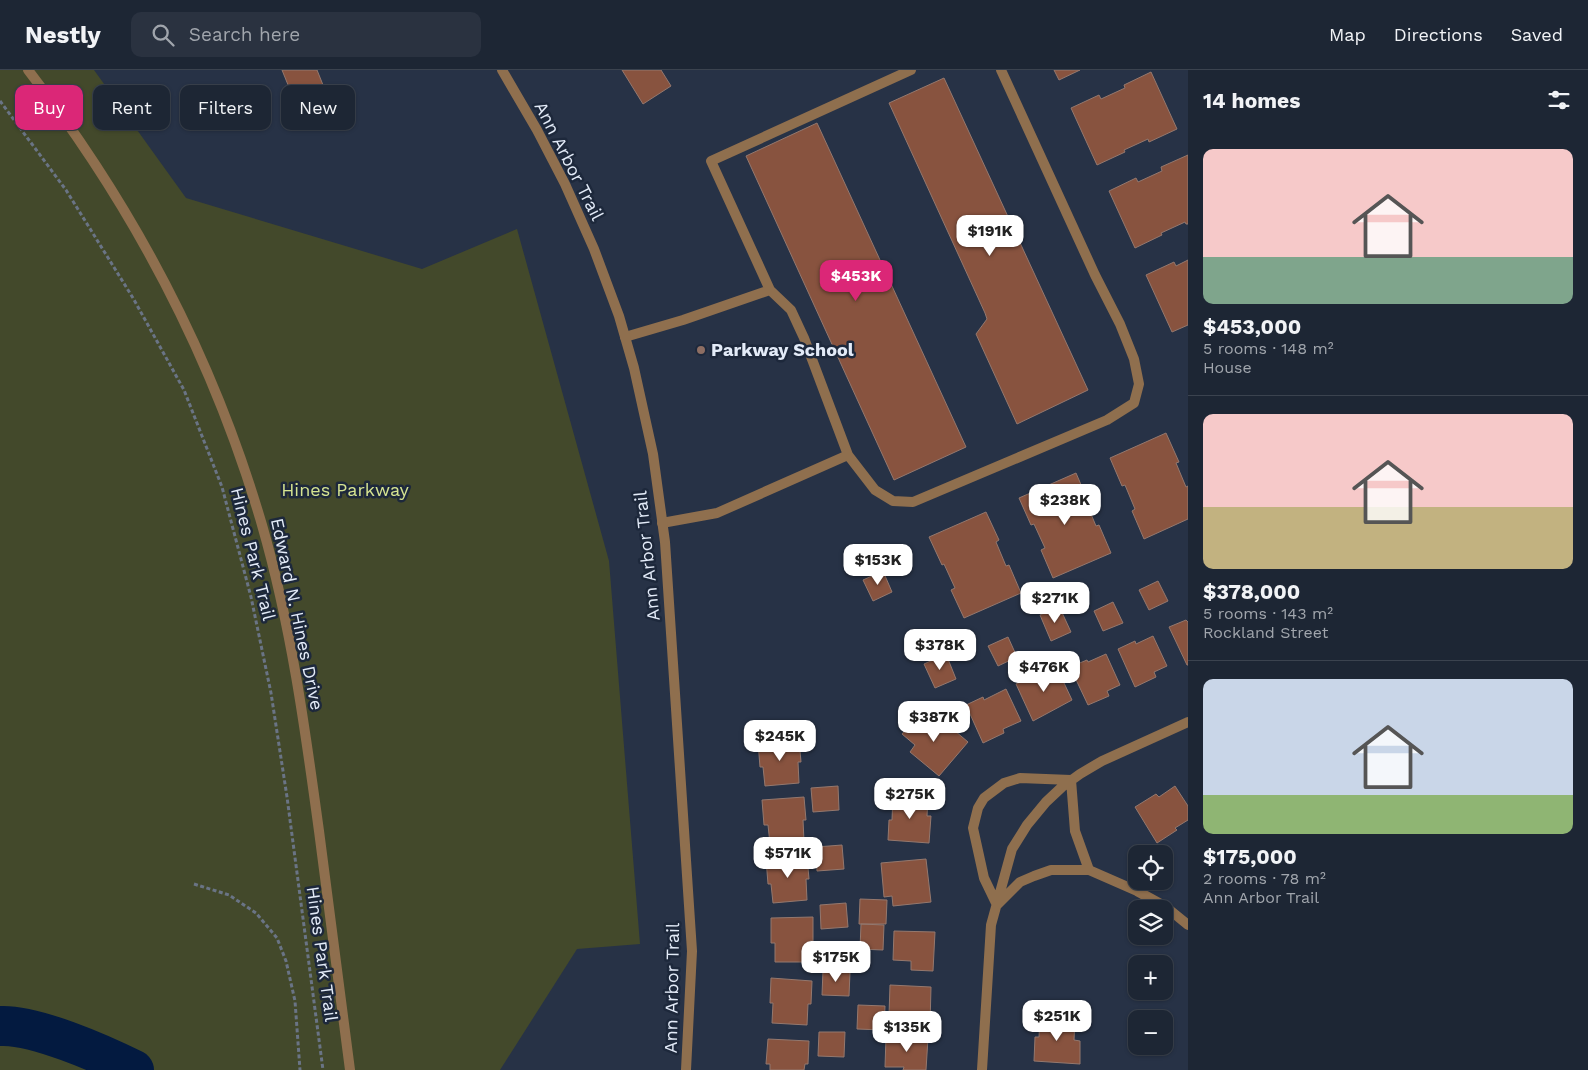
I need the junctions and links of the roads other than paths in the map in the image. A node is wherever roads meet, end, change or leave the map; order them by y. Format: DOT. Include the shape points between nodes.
graph roads {
  1 [pos="28,70"];
  2 [pos="502,70"];
  3 [pos="911,70"];
  4 [pos="1001,70"];
  5 [pos="770,290"];
  6 [pos="625,337"];
  7 [pos="848,455"];
  8 [pos="662,523"];
  9 [pos="1188,722"];
  10 [pos="1071,780"];
  11 [pos="1089,870"];
  12 [pos="997,904"];
  13 [pos="1188,925"];
  14 [pos="350,1070"];
  15 [pos="686,1070"];
  16 [pos="982,1070"];
  1 -- 14 [label="street, Edward N. Hines Drive" via="82,144 150,255 200,357 248,481 277,586 298,685"];
  2 -- 6 [label="street, Ann Arbor Trail" via="565,184 594,250"];
  3 -- 5 [label="street" via="711,161"];
  4 -- 7 [label="street" via="1134,359 1140,384 1134,403 1107,420 913,502 893,501 875,490"];
  5 -- 6 [label="street"];
  5 -- 7 [label="street" via="791,310"];
  6 -- 8 [label="street, Ann Arbor Trail" via="653,454"];
  7 -- 8 [label="street" via="717,513"];
  8 -- 15 [label="street, Ann Arbor Trail" via="692,952"];
  9 -- 10 [label="street" via="1102,761"];
  10 -- 11 [label="street" via="1075,831"];
  10 -- 12 [label="street" via="1046,802 1012,849"];
  10 -- 12 [label="street" via="1020,778 1004,783 984,798 978,808 973,828 984,878"];
  11 -- 12 [label="street" via="1051,870 1034,876 1020,882"];
  11 -- 13 [label="street" via="1166,907"];
  12 -- 16 [label="street" via="991,925"];
}
